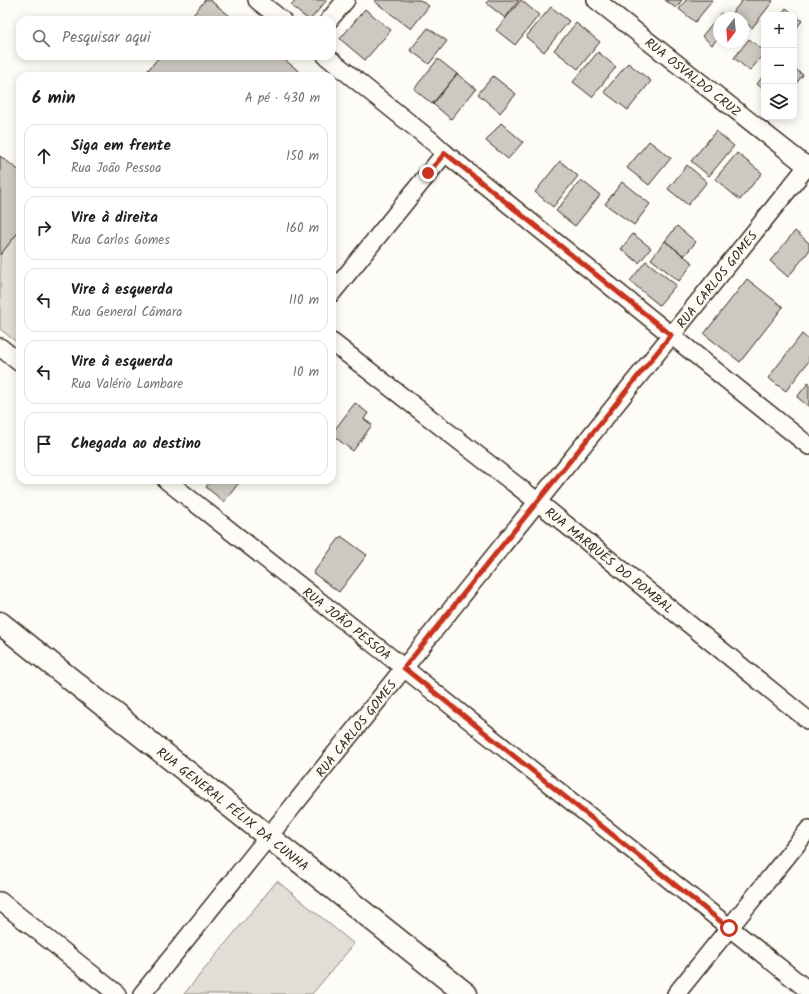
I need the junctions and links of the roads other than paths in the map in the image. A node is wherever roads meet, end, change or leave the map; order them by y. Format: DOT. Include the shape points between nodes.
graph roads {
  1 [pos="257,0"];
  2 [pos="346,0"];
  3 [pos="596,0"];
  4 [pos="277,16"];
  5 [pos="332,16"];
  6 [pos="331,60"];
  7 [pos="445,153"];
  8 [pos="808,166"];
  9 [pos="336,288"];
  10 [pos="671,335"];
  11 [pos="336,345"];
  12 [pos="0,347"];
  13 [pos="16,360"];
  14 [pos="809,446"];
  15 [pos="175,484"];
  16 [pos="538,502"];
  17 [pos="0,623"];
  18 [pos="404,668"];
  19 [pos="809,720"];
  20 [pos="809,829"];
  21 [pos="269,837"];
  22 [pos="0,901"];
  23 [pos="729,928"];
  24 [pos="809,991"];
  25 [pos="117,994"];
  26 [pos="142,994"];
  27 [pos="466,994"];
  28 [pos="676,994"];
  1 -- 4 [label="street"];
  2 -- 5 [label="street"];
  3 -- 8 [label="street, RUA OSVALDO CRUZ"];
  6 -- 7 [label="street"];
  7 -- 9 [label="street"];
  7 -- 10 [label="street"];
  8 -- 10 [label="street, RUA CARLOS GOMES"];
  10 -- 14 [label="street"];
  10 -- 16 [label="street, RUA CARLOS GOMES"];
  11 -- 16 [label="street, RUA MARQUÊS DO POMBAL"];
  12 -- 13 [label="street"];
  15 -- 18 [label="street, RUA JOÃO PESSOA"];
  16 -- 18 [label="street, RUA CARLOS GOMES"];
  16 -- 19 [label="street, RUA MARQUÊS DO POMBAL"];
  17 -- 21 [label="street, RUA GENERAL FÉLIX DA CUNHA"];
  18 -- 21 [label="street, RUA CARLOS GOMES"];
  18 -- 23 [label="street, RUA JOÃO PESSOA"];
  20 -- 23 [label="street"];
  21 -- 26 [label="street, RUA CARLOS GOMES"];
  21 -- 27 [label="street, RUA GENERAL FÉLIX DA CUNHA"];
  22 -- 25 [label="street"];
  23 -- 24 [label="street, RUA JOÃO PESSOA"];
  23 -- 28 [label="street"];
}
